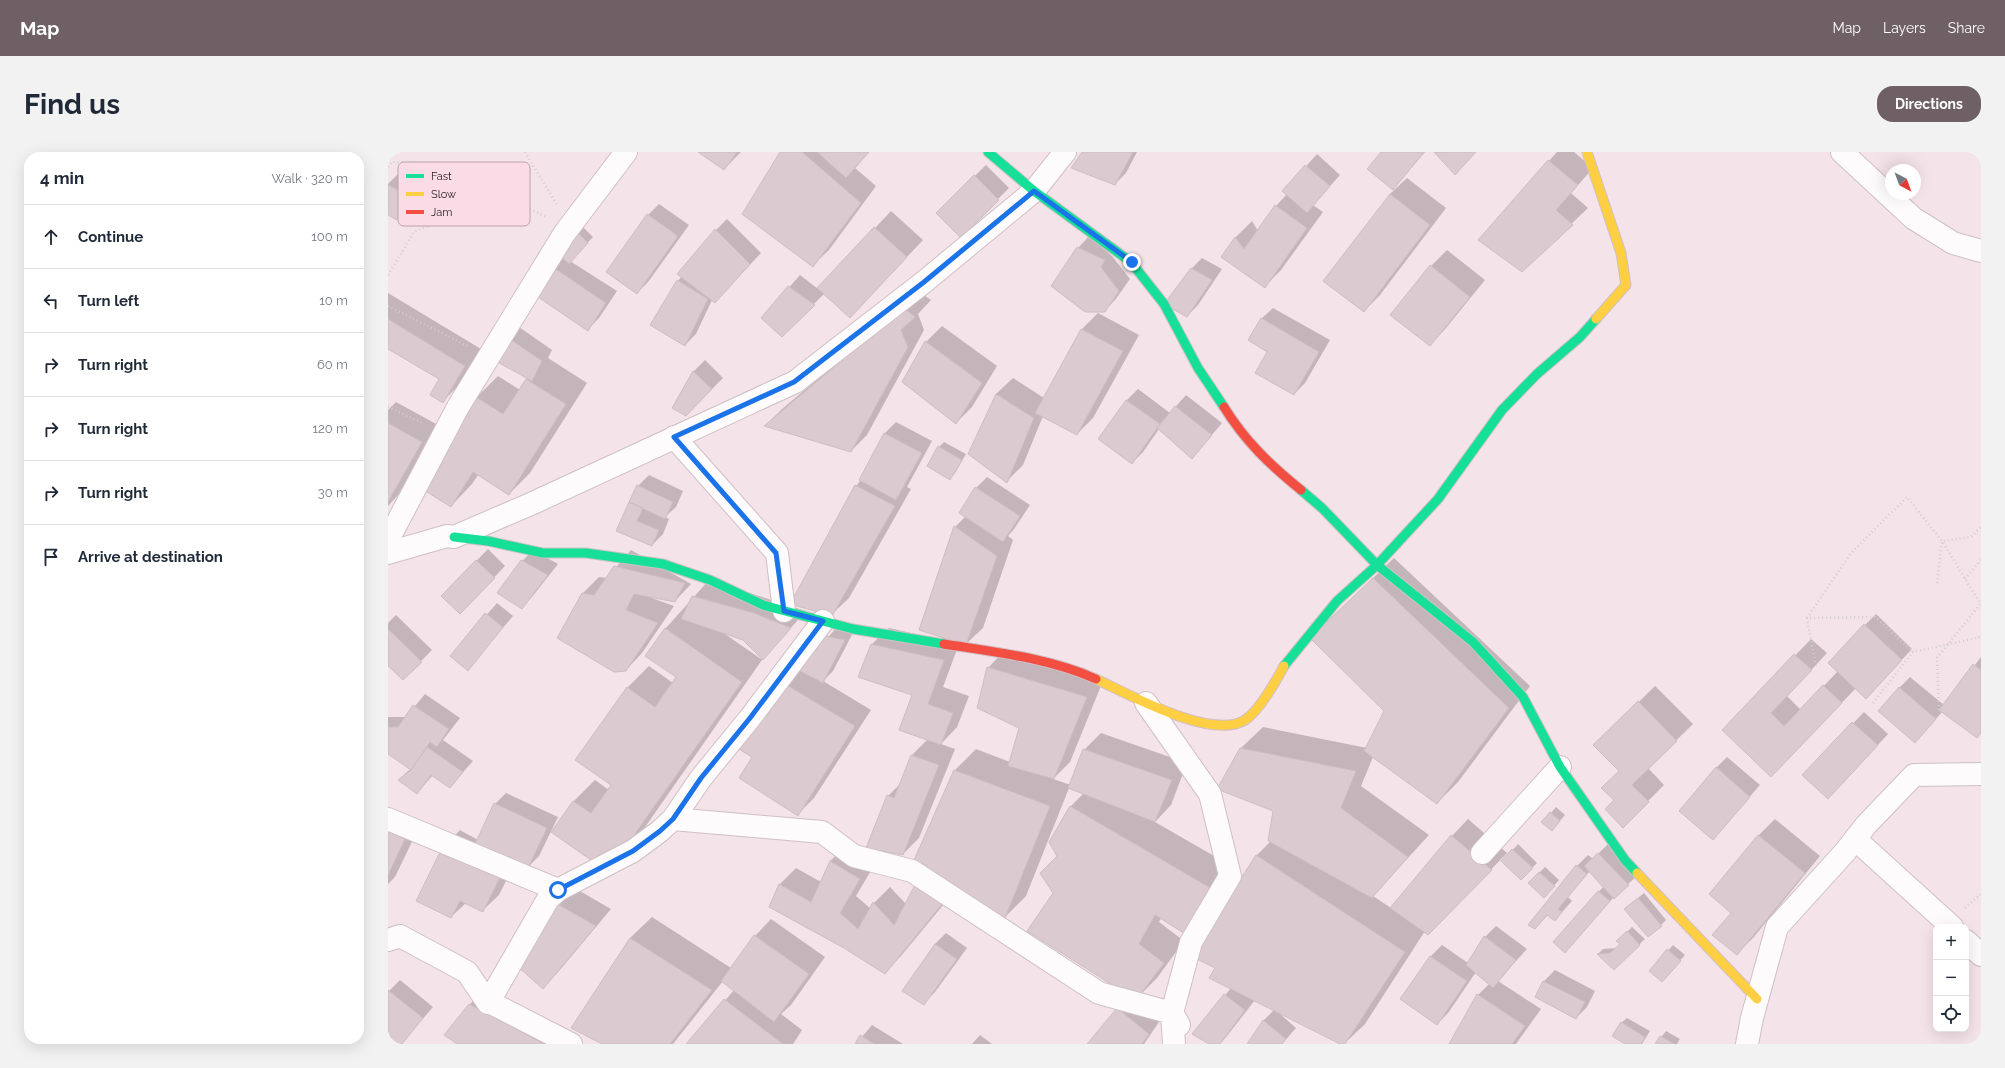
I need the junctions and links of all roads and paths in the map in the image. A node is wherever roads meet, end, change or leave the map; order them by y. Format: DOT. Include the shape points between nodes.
graph roads {
  1 [pos="525,152"];
  2 [pos="626,152"];
  3 [pos="988,152"];
  4 [pos="1065,152"];
  5 [pos="1588,152"];
  6 [pos="1842,152"];
  7 [pos="398,162"];
  8 [pos="388,167"];
  9 [pos="1034,191"];
  10 [pos="530,210"];
  11 [pos="428,226"];
  12 [pos="570,227"];
  13 [pos="1981,251"];
  14 [pos="388,275"];
  15 [pos="388,306"];
  16 [pos="490,356"];
  17 [pos="388,408"];
  18 [pos="444,434"];
  19 [pos="674,437"];
  20 [pos="1981,527"];
  21 [pos="454,537"];
  22 [pos="388,540"];
  23 [pos="1942,541"];
  24 [pos="388,553"];
  25 [pos="1981,560"];
  26 [pos="1377,565"];
  27 [pos="1965,579"];
  28 [pos="1937,583"];
  29 [pos="1980,603"];
  30 [pos="784,611"];
  31 [pos="1807,618"];
  32 [pos="823,621"];
  33 [pos="1981,637"];
  34 [pos="1913,652"];
  35 [pos="1816,666"];
  36 [pos="1146,703"];
  37 [pos="1873,703"];
  38 [pos="1939,710"];
  39 [pos="1560,767"];
  40 [pos="1980,772"];
  41 [pos="388,819"];
  42 [pos="673,819"];
  43 [pos="1855,839"];
  44 [pos="1482,853"];
  45 [pos="558,890"];
  46 [pos="1949,924"];
  47 [pos="388,940"];
  48 [pos="1969,943"];
  49 [pos="1981,955"];
  50 [pos="1757,999"];
  51 [pos="488,1003"];
  52 [pos="1172,1013"];
  53 [pos="572,1044"];
  54 [pos="1174,1044"];
  55 [pos="1189,1044"];
  56 [pos="1747,1044"];
  1 -- 12 [label="path"];
  2 -- 12 [label="street"];
  3 -- 9 [label="street"];
  4 -- 9 [label="street"];
  5 -- 26 [label="street" via="1621,253 1626,285 1580,337 1537,374 1502,410 1438,499"];
  6 -- 13 [label="street" via="1913,218 1954,243"];
  7 -- 8 [label="path" via="392,162"];
  9 -- 19 [label="street" via="924,282 801,378"];
  9 -- 26 [label="street" via="1132,262 1164,304 1198,368 1237,428 1269,464 1322,508"];
  10 -- 12 [label="path"];
  11 -- 14 [label="path" via="414,232"];
  12 -- 16 [label="street"];
  15 -- 16 [label="path"];
  16 -- 18 [label="street"];
  17 -- 18 [label="path"];
  18 -- 22 [label="street"];
  19 -- 21 [label="street"];
  19 -- 30 [label="street" via="776,553"];
  20 -- 23 [label="path" via="1971,537"];
  21 -- 24 [label="street" via="447,536"];
  21 -- 30 [label="street" via="488,541 543,553 586,553 663,564 710,580 763,605"];
  23 -- 27 [label="path"];
  23 -- 28 [label="path"];
  23 -- 31 [label="path" via="1907,497 1851,553"];
  25 -- 27 [label="path"];
  26 -- 36 [label="street" via="1337,601 1286,662 1269,693 1245,720 1227,726 1213,725 1168,713"];
  26 -- 39 [label="street" via="1473,642 1523,697"];
  27 -- 29 [label="path"];
  29 -- 38 [label="path" via="1937,658"];
  30 -- 32 [label="street"];
  31 -- 34 [label="path" via="1875,617"];
  31 -- 35 [label="path"];
  32 -- 36 [label="street" via="919,641 1011,655 1078,671"];
  32 -- 42 [label="street" via="701,778"];
  33 -- 34 [label="path"];
  34 -- 37 [label="path"];
  36 -- 52 [label="street" via="1210,794 1230,876 1191,942"];
  39 -- 44 [label="street"];
  39 -- 50 [label="street" via="1625,860"];
  40 -- 43 [label="street" via="1914,775"];
  41 -- 45 [label="street"];
  42 -- 45 [label="street" via="633,851"];
  42 -- 52 [label="street" via="822,832 854,856 912,871 1099,993"];
  43 -- 46 [label="street"];
  43 -- 50 [label="street" via="1777,927"];
  45 -- 51 [label="street" via="548,898"];
  47 -- 51 [label="street" via="400,936 467,972"];
  48 -- 49 [label="street"];
  50 -- 56 [label="street"];
  51 -- 53 [label="street"];
  52 -- 54 [label="street"];
  52 -- 55 [label="street"];
}
